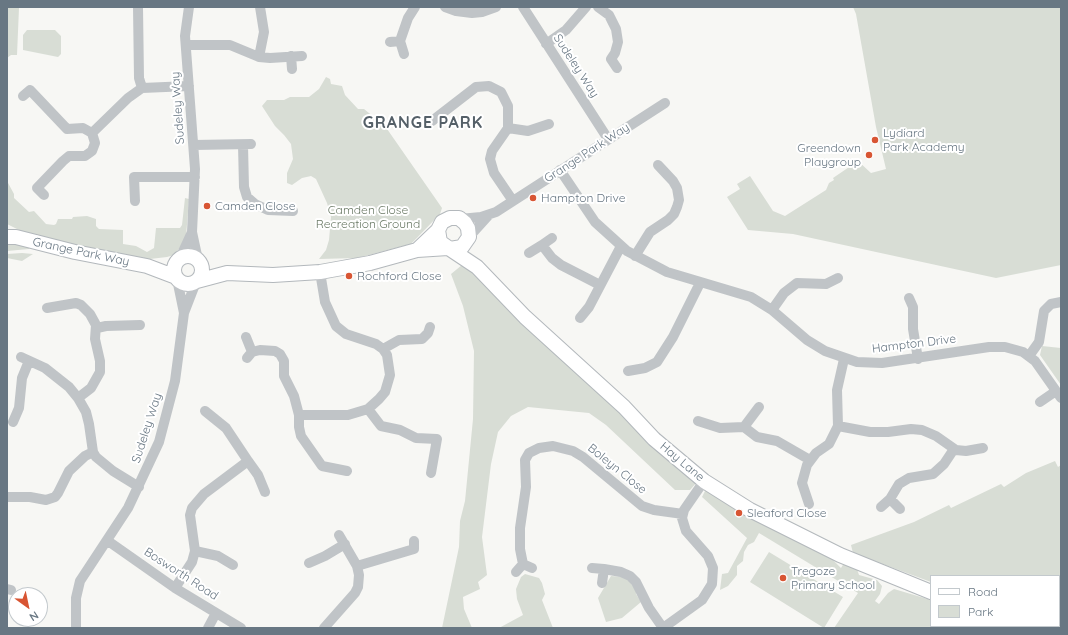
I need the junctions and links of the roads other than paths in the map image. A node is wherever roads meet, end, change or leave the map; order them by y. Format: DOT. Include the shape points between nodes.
graph roads {
  1 [pos="138,7"];
  2 [pos="189,7"];
  3 [pos="260,7"];
  4 [pos="415,7"];
  5 [pos="445,7"];
  6 [pos="496,7"];
  7 [pos="523,7"];
  8 [pos="586,7"];
  9 [pos="598,7"];
  10 [pos="546,44"];
  11 [pos="186,45"];
  12 [pos="404,54"];
  13 [pos="291,56"];
  14 [pos="302,56"];
  15 [pos="259,57"];
  16 [pos="616,68"];
  17 [pos="292,69"];
  18 [pos="189,86"];
  19 [pos="142,88"];
  20 [pos="26,90"];
  21 [pos="665,103"];
  22 [pos="432,121"];
  23 [pos="549,124"];
  24 [pos="508,128"];
  25 [pos="92,132"];
  26 [pos="608,139"];
  27 [pos="194,145"];
  28 [pos="658,165"];
  29 [pos="560,170"];
  30 [pos="195,177"];
  31 [pos="37,188"];
  32 [pos="134,201"];
  33 [pos="513,201"];
  34 [pos="293,211"];
  35 [pos="488,216"];
  36 [pos="460,219"];
  37 [pos="438,230"];
  38 [pos="192,232"];
  39 [pos="10,235"];
  40 [pos="468,238"];
  41 [pos="552,238"];
  42 [pos="542,245"];
  43 [pos="621,246"];
  44 [pos="449,249"];
  45 [pos="416,250"];
  46 [pos="529,253"];
  47 [pos="635,256"];
  48 [pos="179,259"];
  49 [pos="199,261"];
  50 [pos="147,266"];
  51 [pos="477,267"];
  52 [pos="320,272"];
  53 [pos="227,273"];
  54 [pos="176,278"];
  55 [pos="838,278"];
  56 [pos="197,282"];
  57 [pos="700,283"];
  58 [pos="600,285"];
  59 [pos="909,298"];
  60 [pos="1061,302"];
  61 [pos="47,308"];
  62 [pos="772,310"];
  63 [pos="184,313"];
  64 [pos="580,318"];
  65 [pos="140,325"];
  66 [pos="430,327"];
  67 [pos="97,328"];
  68 [pos="246,337"];
  69 [pos="383,349"];
  70 [pos="1029,356"];
  71 [pos="844,359"];
  72 [pos="918,359"];
  73 [pos="628,372"];
  74 [pos="1058,394"];
  75 [pos="78,398"];
  76 [pos="1040,402"];
  77 [pos="759,407"];
  78 [pos="368,409"];
  79 [pos="205,411"];
  80 [pos="299,415"];
  81 [pos="698,421"];
  82 [pos="13,422"];
  83 [pos="838,426"];
  84 [pos="744,427"];
  85 [pos="983,448"];
  86 [pos="954,449"];
  87 [pos="93,452"];
  88 [pos="810,460"];
  89 [pos="248,461"];
  90 [pos="347,471"];
  91 [pos="431,473"];
  92 [pos="704,481"];
  93 [pos="139,487"];
  94 [pos="266,492"];
  95 [pos="7,497"];
  96 [pos="890,500"];
  97 [pos="809,504"];
  98 [pos="881,507"];
  99 [pos="900,509"];
  100 [pos="683,514"];
  101 [pos="339,535"];
  102 [pos="108,541"];
  103 [pos="345,544"];
  104 [pos="415,550"];
  105 [pos="195,551"];
  106 [pos="309,563"];
  107 [pos="233,565"];
  108 [pos="357,566"];
  109 [pos="592,568"];
  110 [pos="604,569"];
  111 [pos="516,572"];
  112 [pos="602,583"];
  113 [pos="175,588"];
  114 [pos="930,592"];
  115 [pos="216,612"];
  116 [pos="330,626"];
  117 [pos="76,628"];
  118 [pos="208,628"];
  119 [pos="241,628"];
  120 [pos="664,628"];
  1 -- 19 [label="street" via="139,78"];
  2 -- 11 [label="street, Sudeley Way" via="185,26"];
  3 -- 15 [label="street" via="264,32"];
  4 -- 12 [label="street" via="395,41"];
  5 -- 6 [label="street" via="472,13"];
  7 -- 10 [label="street, Sudeley Way"];
  8 -- 10 [label="street" via="566,30"];
  9 -- 16 [label="street" via="609,15 616,29 618,42 615,53 606,57"];
  10 -- 26 [label="street, Sudeley Way"];
  11 -- 15 [label="street" via="230,45"];
  11 -- 18 [label="street, Sudeley Way"];
  13 -- 14 [label="street"];
  13 -- 15 [label="street"];
  13 -- 17 [label="street"];
  18 -- 19 [label="street"];
  18 -- 27 [label="street, Sudeley Way"];
  19 -- 25 [label="street"];
  20 -- 25 [label="street" via="65,128 83,128"];
  21 -- 26 [label="street, Grange Park Way"];
  22 -- 24 [label="street" via="450,114 472,89 481,85 501,92 509,111"];
  23 -- 24 [label="street" via="528,131"];
  24 -- 33 [label="street" via="492,151 490,159 494,173"];
  25 -- 31 [label="street" via="95,143 89,155 69,156"];
  26 -- 29 [label="street, Grange Park Way"];
  27 -- 30 [label="street, Sudeley Way"];
  27 -- 34 [label="street" via="247,144 244,187 247,197 268,210"];
  28 -- 47 [label="street" via="677,188 678,207 671,217 650,232"];
  29 -- 33 [label="street, Grange Park Way"];
  29 -- 43 [label="street, Hampton Drive" via="591,216"];
  30 -- 32 [label="street" via="134,178"];
  30 -- 38 [label="street, Sudeley Way"];
  33 -- 35 [label="street, Grange Park Way"];
  35 -- 36 [label="street, Grange Park Way"];
  35 -- 40 [label="street, Grange Park Way"];
  36 -- 37 [label="street, Grange Park Way" via="447,219 440,224"];
  36 -- 40 [label="street" via="467,226"];
  37 -- 44 [label="street" via="440,242"];
  37 -- 45 [label="street, Grange Park Way"];
  38 -- 48 [label="street, Sudeley Way"];
  38 -- 49 [label="street, Sudeley Way"];
  39 -- 50 [label="street, Grange Park Way" via="75,252"];
  40 -- 44 [label="street, Grange Park Way" via="462,247"];
  40 -- 51 [label="street, Hay Lane"];
  41 -- 42 [label="street"];
  42 -- 46 [label="street"];
  42 -- 58 [label="street" via="561,265"];
  43 -- 47 [label="street, Hampton Drive"];
  43 -- 58 [label="street"];
  44 -- 45 [label="street, Grange Park Way"];
  44 -- 51 [label="street, Hay Lane"];
  45 -- 52 [label="street, Grange Park Way" via="370,263"];
  47 -- 57 [label="street, Hampton Drive" via="667,272"];
  48 -- 49 [label="street" via="191,256"];
  48 -- 50 [label="street, Grange Park Way"];
  48 -- 54 [label="street" via="174,269"];
  49 -- 53 [label="street, Grange Park Way"];
  49 -- 56 [label="street" via="202,272"];
  50 -- 54 [label="street, Grange Park Way"];
  51 -- 92 [label="street, Hay Lane" via="525,317 619,402 658,443"];
  52 -- 53 [label="street, Grange Park Way" via="273,275"];
  52 -- 69 [label="street" via="325,302 336,326 346,334 369,341"];
  53 -- 56 [label="street, Grange Park Way"];
  54 -- 56 [label="street" via="186,284"];
  54 -- 63 [label="street, Sudeley Way"];
  55 -- 62 [label="street" via="826,284 797,283 784,293"];
  56 -- 63 [label="street, Sudeley Way"];
  57 -- 62 [label="street, Hampton Drive" via="751,297"];
  57 -- 73 [label="street" via="673,337 657,362"];
  58 -- 64 [label="street" via="589,308"];
  59 -- 72 [label="street" via="913,307 913,328"];
  60 -- 70 [label="street" via="1051,304 1044,311 1039,342"];
  61 -- 67 [label="street" via="76,303 81,305 90,314"];
  62 -- 71 [label="street, Hampton Drive" via="814,345"];
  63 -- 93 [label="street, Sudeley Way" via="170,406 159,442"];
  65 -- 67 [label="street"];
  66 -- 69 [label="street" via="422,339 399,340"];
  67 -- 75 [label="street" via="95,339 100,372 91,388"];
  68 -- 80 [label="street" via="250,355 260,350 275,351 283,357 284,376 294,396"];
  69 -- 78 [label="street" via="390,362 388,383 380,399"];
  70 -- 72 [label="street, Hampton Drive" via="1014,349 998,346"];
  70 -- 74 [label="street, Hampton Drive"];
  71 -- 72 [label="street, Hampton Drive" via="882,363"];
  71 -- 83 [label="street" via="837,390"];
  74 -- 76 [label="street, Hampton Drive"];
  75 -- 82 [label="street" via="54,374 25,359 19,408"];
  75 -- 87 [label="street" via="89,424"];
  77 -- 84 [label="street"];
  78 -- 80 [label="street" via="336,416"];
  78 -- 91 [label="street" via="382,426 400,430 416,438 437,439"];
  79 -- 89 [label="street" via="226,421"];
  80 -- 90 [label="street" via="301,436 322,466"];
  81 -- 84 [label="street" via="719,432"];
  83 -- 86 [label="street" via="870,432 922,430"];
  83 -- 88 [label="street" via="829,444"];
  84 -- 88 [label="street" via="757,437 777,441"];
  85 -- 86 [label="street" via="966,451"];
  86 -- 96 [label="street" via="939,470 927,476 909,478 899,484"];
  87 -- 93 [label="street" via="101,463"];
  87 -- 95 [label="street" via="69,471 55,497 46,500"];
  88 -- 97 [label="street" via="802,483"];
  89 -- 94 [label="street"];
  89 -- 105 [label="street" via="204,494 192,508 190,515"];
  92 -- 100 [label="street"];
  92 -- 114 [label="street, Hay Lane" via="750,510 840,556"];
  93 -- 102 [label="street, Sudeley Way"];
  96 -- 98 [label="street"];
  96 -- 99 [label="street"];
  100 -- 111 [label="street, Boleyn Close" via="642,506 573,451 553,446 539,448 529,452 524,465 526,487 520,548 528,566"];
  100 -- 120 [label="street" via="686,531 708,556 714,575 710,588 702,600"];
  101 -- 103 [label="street"];
  102 -- 113 [label="street, Bosworth Road"];
  102 -- 117 [label="street, Sudeley Way" via="80,581 76,598"];
  103 -- 106 [label="street"];
  103 -- 108 [label="street"];
  104 -- 108 [label="street"];
  105 -- 107 [label="street" via="218,556"];
  105 -- 113 [label="street" via="192,562"];
  108 -- 116 [label="street" via="358,587"];
  109 -- 110 [label="street"];
  110 -- 112 [label="street"];
  110 -- 120 [label="street" via="621,572 633,578 649,608"];
  113 -- 115 [label="street, Bosworth Road"];
  115 -- 118 [label="street"];
  115 -- 119 [label="street, Bosworth Road"];
}
